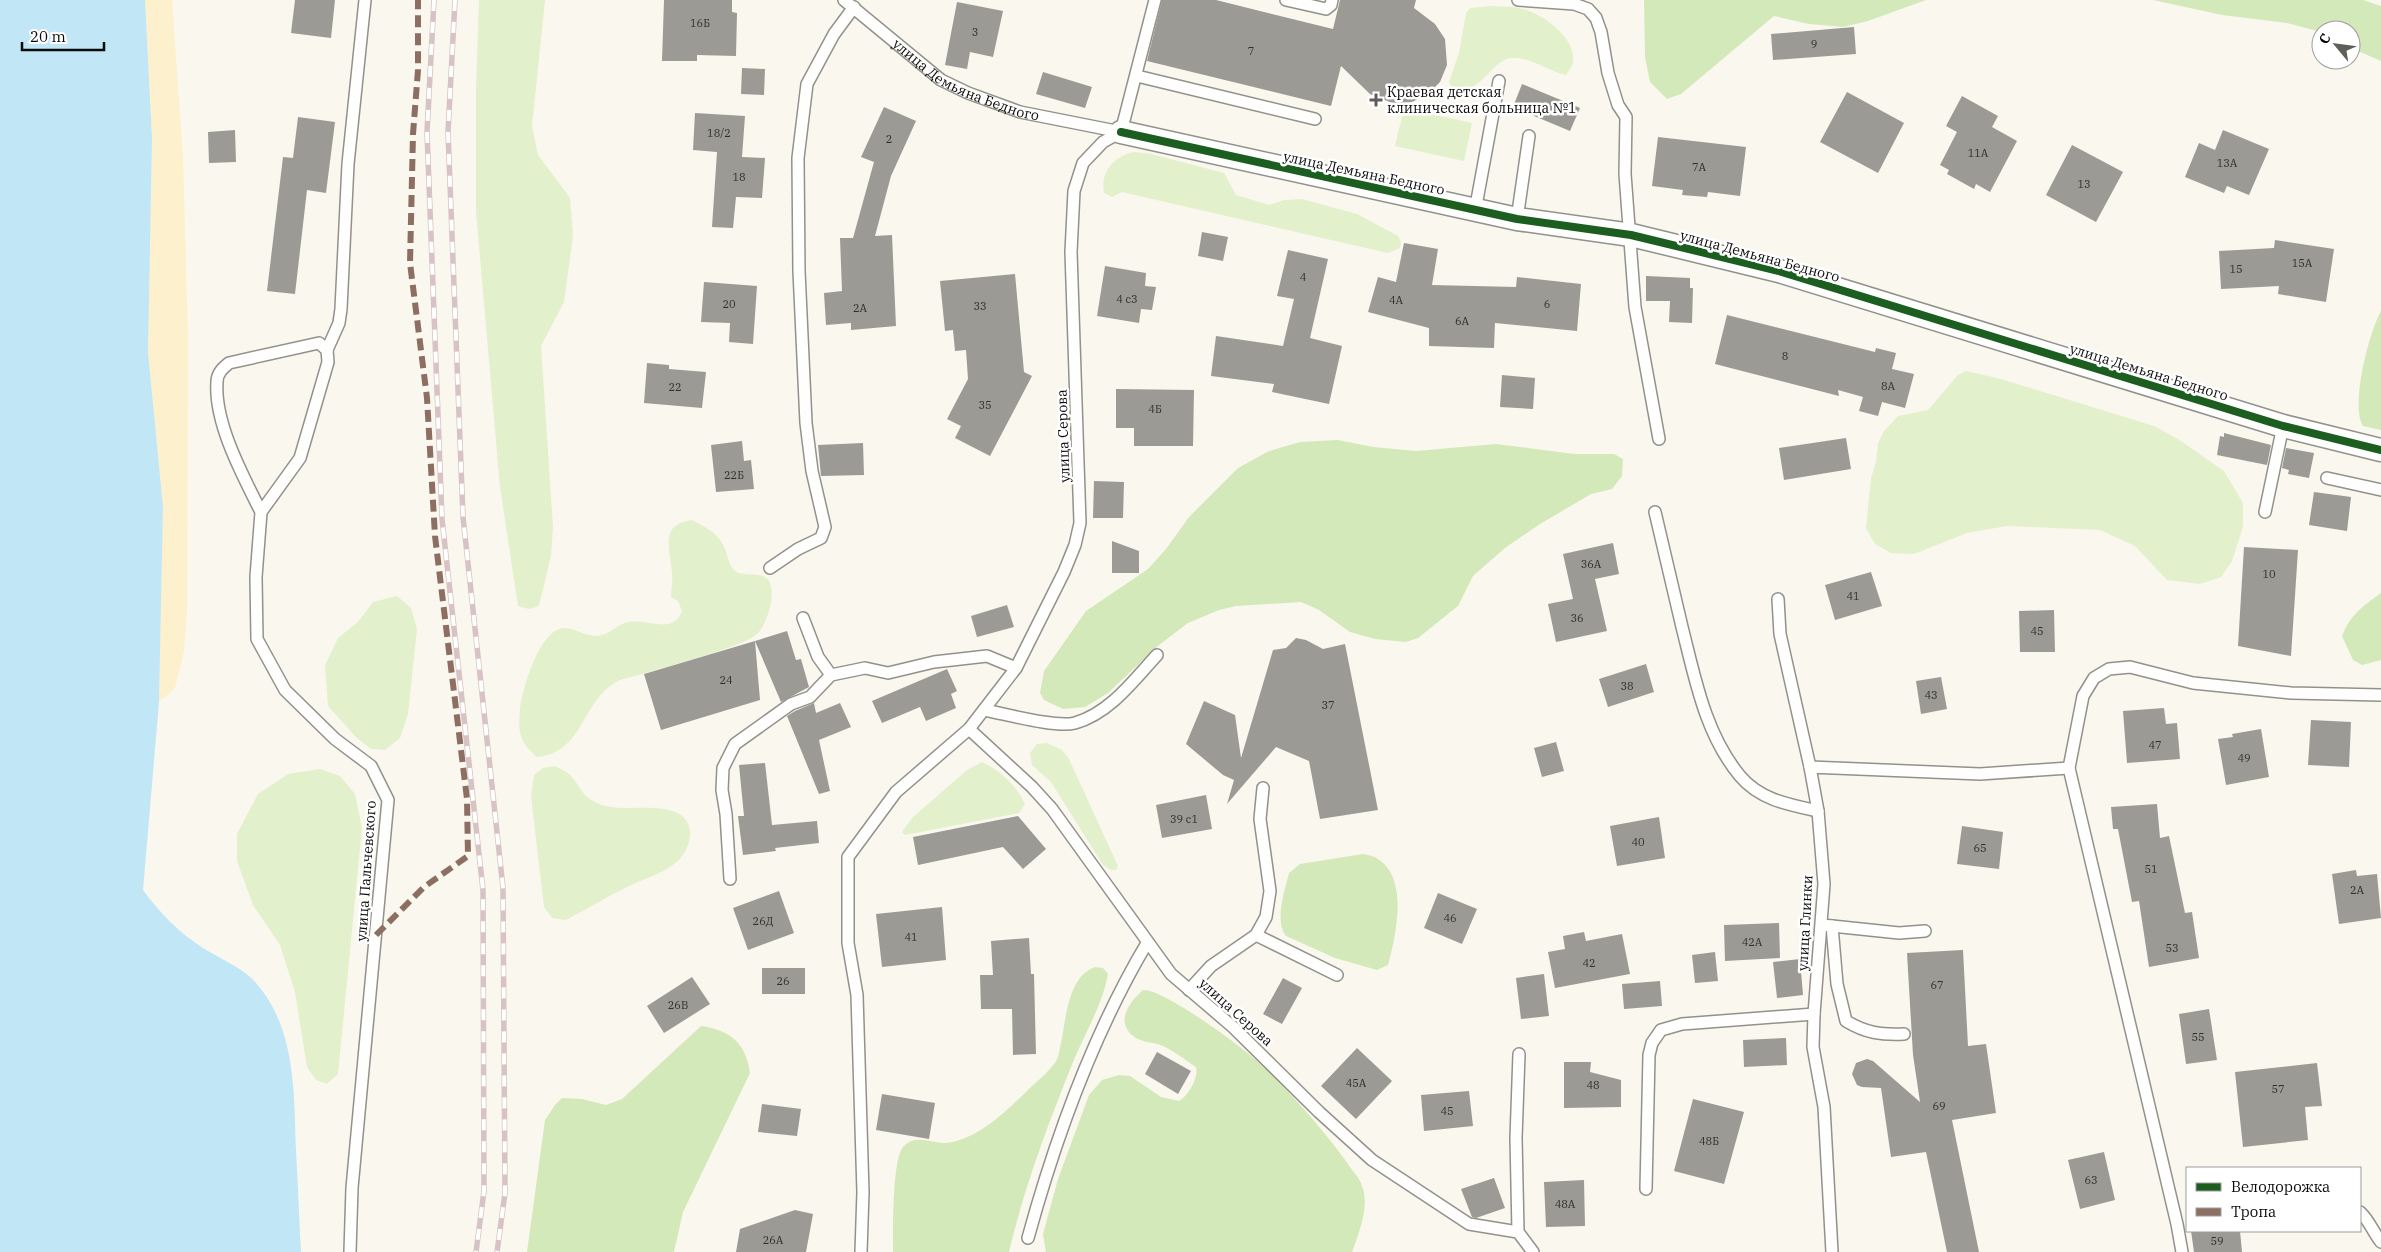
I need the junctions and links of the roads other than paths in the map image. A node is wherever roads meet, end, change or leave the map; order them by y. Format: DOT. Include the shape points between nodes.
graph roads {
  1 [pos="365,0"];
  2 [pos="844,0"];
  3 [pos="1155,0"];
  4 [pos="1286,0"];
  5 [pos="1332,0"];
  6 [pos="1518,0"];
  7 [pos="854,7"];
  8 [pos="1137,76"];
  9 [pos="1499,81"];
  10 [pos="1315,120"];
  11 [pos="1121,132"];
  12 [pos="1529,136"];
  13 [pos="1475,211"];
  14 [pos="1517,219"];
  15 [pos="1631,235"];
  16 [pos="327,350"];
  17 [pos="2283,426"];
  18 [pos="1659,439"];
  19 [pos="2381,450"];
  20 [pos="2327,478"];
  21 [pos="2381,490"];
  22 [pos="261,512"];
  23 [pos="1655,512"];
  24 [pos="2265,512"];
  25 [pos="770,568"];
  26 [pos="1778,599"];
  27 [pos="803,618"];
  28 [pos="1157,655"];
  29 [pos="1016,668"];
  30 [pos="831,675"];
  31 [pos="2381,695"];
  32 [pos="984,710"];
  33 [pos="969,729"];
  34 [pos="1810,767"];
  35 [pos="2069,768"];
  36 [pos="1263,788"];
  37 [pos="1818,811"];
  38 [pos="730,879"];
  39 [pos="1827,925"];
  40 [pos="1925,931"];
  41 [pos="1256,935"];
  42 [pos="1147,943"];
  43 [pos="1337,975"];
  44 [pos="1188,990"];
  45 [pos="1814,1014"];
  46 [pos="1904,1034"];
  47 [pos="1519,1054"];
  48 [pos="1646,1189"];
  49 [pos="2361,1213"];
  50 [pos="1518,1232"];
  51 [pos="1028,1238"];
  52 [pos="2381,1242"];
  53 [pos="350,1252"];
  54 [pos="861,1252"];
  55 [pos="1533,1252"];
  56 [pos="1832,1252"];
  57 [pos="2182,1252"];
  1 -- 16 [label="lane" via="348,164 341,309"];
  2 -- 7 [label="lane, улица Демьяна Бедного"];
  3 -- 8 [label="lane"];
  4 -- 5 [label="lane" via="1326,9"];
  6 -- 15 [label="lane" via="1574,4 1588,9 1596,18 1608,73 1618,105 1626,117 1625,174"];
  7 -- 11 [label="lane, улица Демьяна Бедного" via="941,80 959,89 1020,112"];
  7 -- 25 [label="lane" via="834,34 807,84 798,158 806,423 812,471 825,527 821,538"];
  8 -- 10 [label="lane"];
  8 -- 11 [label="lane"];
  9 -- 13 [label="lane"];
  11 -- 13 [label="street, улица Демьяна Бедного"];
  11 -- 29 [label="lane, улица Серова" via="1103,142 1083,163 1074,191 1070,252 1080,523 1064,572"];
  12 -- 14 [label="lane"];
  13 -- 14 [label="street, улица Демьяна Бедного"];
  14 -- 15 [label="street, улица Демьяна Бедного"];
  15 -- 17 [label="street, улица Демьяна Бедного" via="1779,271"];
  15 -- 18 [label="lane" via="1635,307"];
  16 -- 22 [label="lane" via="328,362 300,458"];
  16 -- 22 [label="lane" via="319,342 229,363 220,372 217,381 220,409 232,454"];
  17 -- 19 [label="street, улица Демьяна Бедного"];
  17 -- 24 [label="lane"];
  20 -- 21 [label="lane"];
  22 -- 53 [label="lane, улица Пальчевского" via="256,577 258,639 285,690 335,738 372,766 388,800 352,1188"];
  23 -- 37 [label="lane" via="1700,701 1720,745 1740,776 1756,790 1776,802"];
  26 -- 34 [label="lane, улица Глинки" via="1780,634"];
  27 -- 30 [label="lane" via="818,657"];
  28 -- 32 [label="lane" via="1117,698 1095,715 1074,723"];
  29 -- 30 [label="lane" via="987,656 934,662 888,673 865,668"];
  29 -- 32 [label="lane, улица Серова"];
  30 -- 38 [label="lane" via="810,696 791,704 735,744 723,768"];
  31 -- 35 [label="lane" via="2291,693 2194,684 2130,667 2109,669 2094,678 2083,696"];
  32 -- 33 [label="lane, улица Серова"];
  33 -- 42 [label="lane, улица Серова" via="1052,809"];
  33 -- 54 [label="lane, улица Серова" via="896,792 848,857 848,943 857,995 863,1192"];
  34 -- 35 [label="lane" via="1980,774"];
  34 -- 37 [label="lane, улица Глинки"];
  35 -- 57 [label="lane"];
  36 -- 41 [label="lane" via="1260,819 1270,891 1266,917"];
  37 -- 39 [label="lane, улица Глинки"];
  39 -- 40 [label="lane" via="1899,933"];
  39 -- 45 [label="lane, улица Глинки"];
  39 -- 46 [label="lane" via="1846,1021 1862,1031 1882,1035"];
  41 -- 43 [label="lane"];
  41 -- 44 [label="lane" via="1211,966"];
  42 -- 44 [label="lane, улица Серова"];
  42 -- 51 [label="lane" via="1084,1069 1045,1175"];
  44 -- 50 [label="lane, улица Серова" via="1232,1027 1372,1160 1469,1224"];
  45 -- 48 [label="lane" via="1682,1024 1661,1030 1649,1055"];
  45 -- 56 [label="lane, улица Глинки" via="1813,1048 1824,1108"];
  47 -- 50 [label="lane" via="1516,1138"];
  49 -- 52 [label="lane"];
  50 -- 55 [label="lane"];
}
